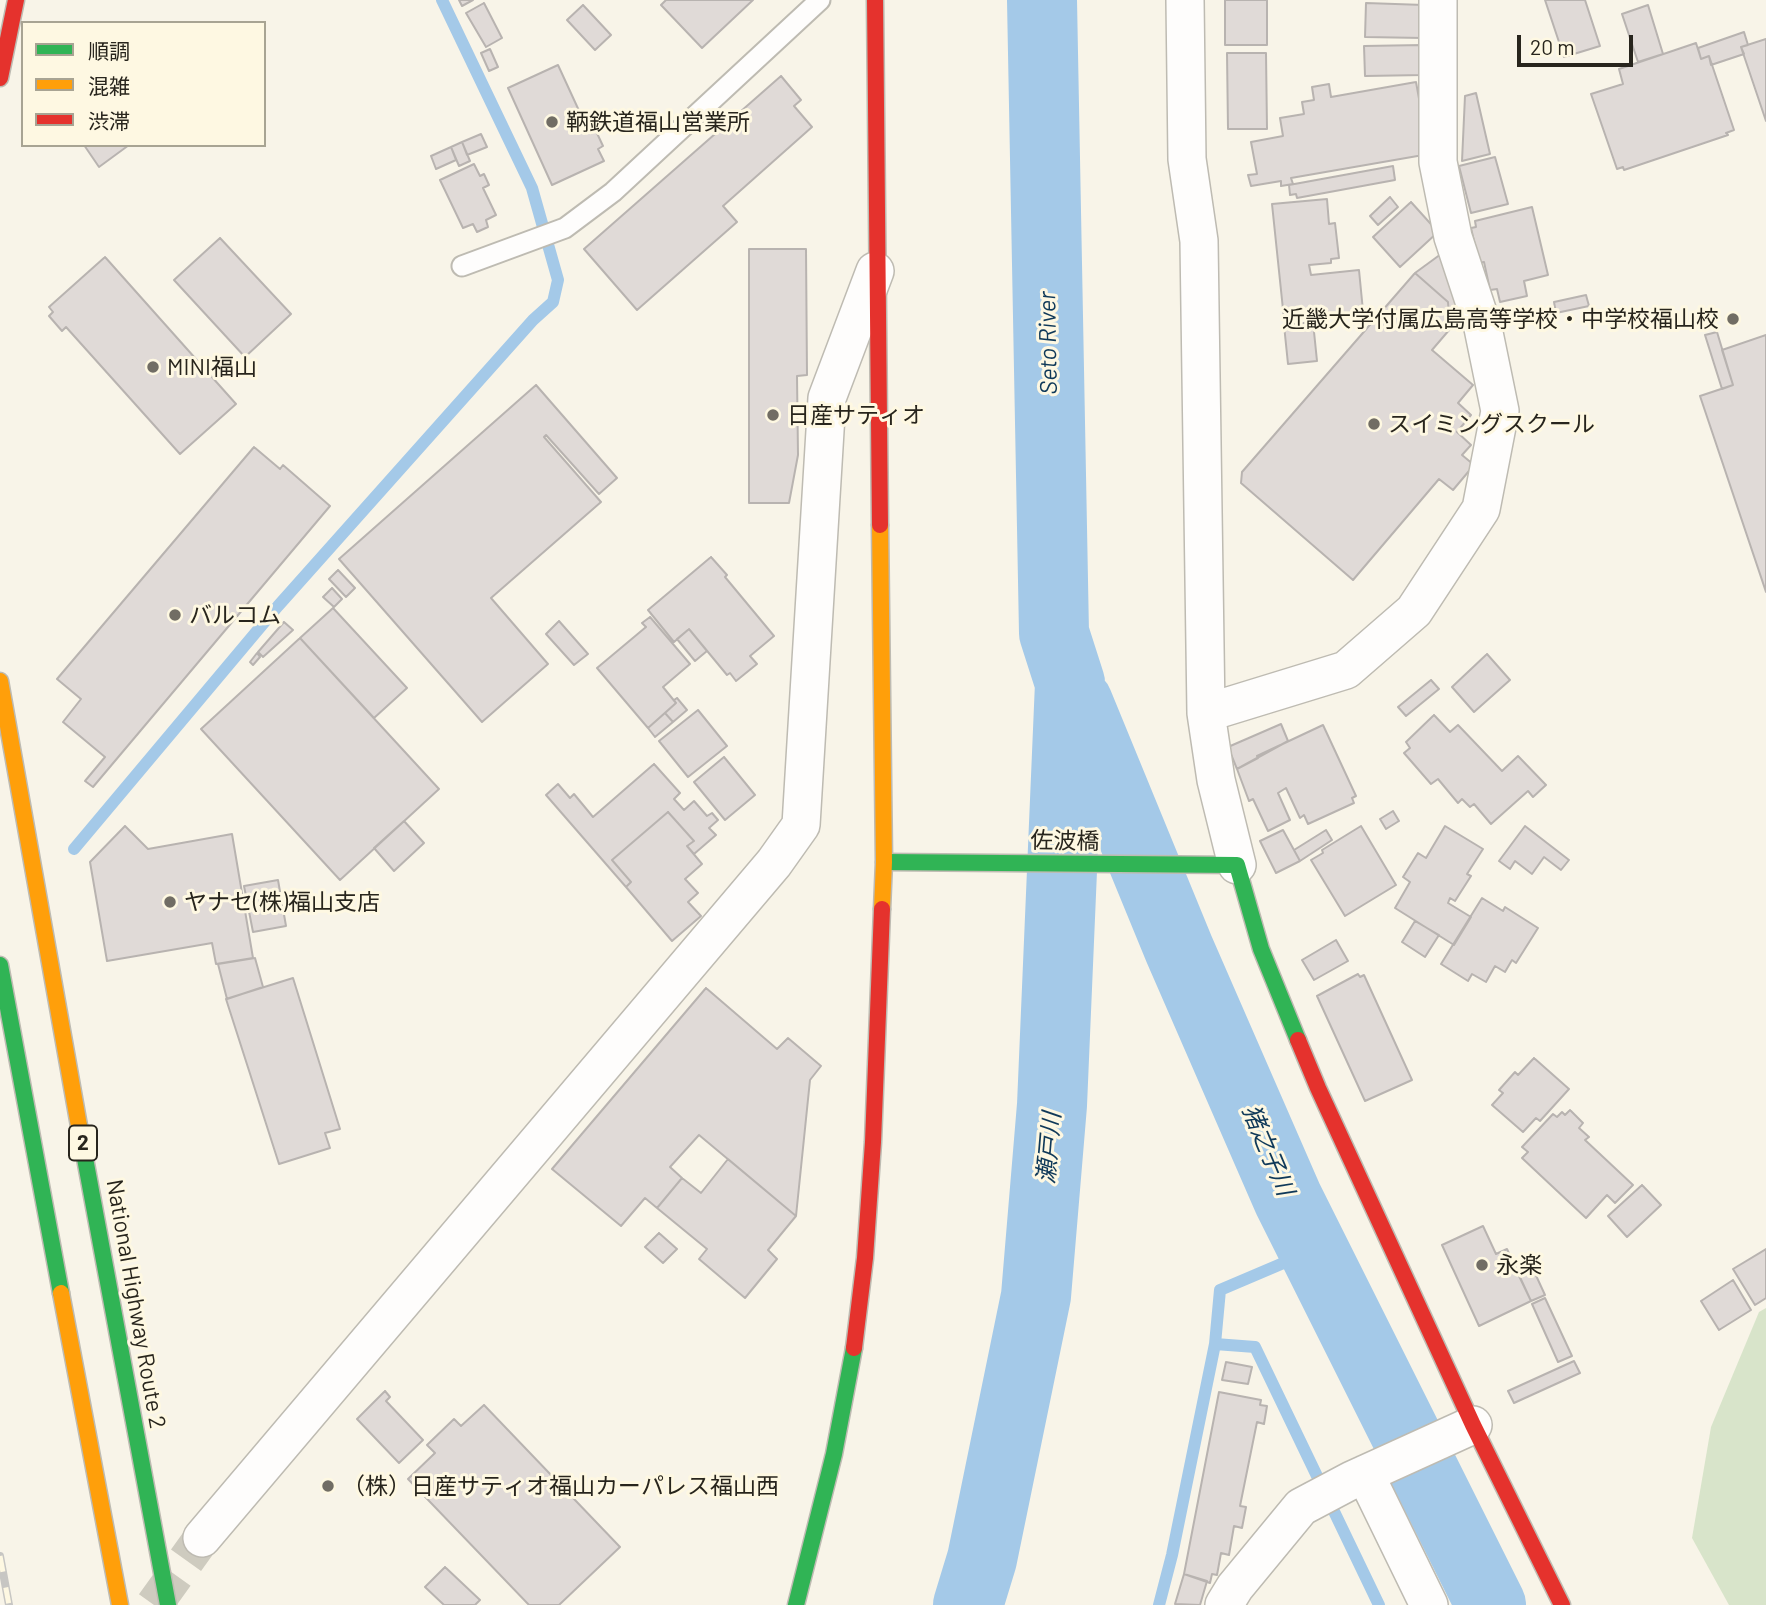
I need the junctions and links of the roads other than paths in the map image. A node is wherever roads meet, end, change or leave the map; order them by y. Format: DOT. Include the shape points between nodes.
graph roads {
  1 [pos="16,0"];
  2 [pos="820,0"];
  3 [pos="875,0"];
  4 [pos="1185,0"];
  5 [pos="1438,0"];
  6 [pos="0,78"];
  7 [pos="878,264"];
  8 [pos="462,266"];
  9 [pos="0,681"];
  10 [pos="1206,713"];
  11 [pos="884,862"];
  12 [pos="1225,865"];
  13 [pos="0,965"];
  14 [pos="1461,1430"];
  15 [pos="1365,1474"];
  16 [pos="202,1538"];
  17 [pos="120,1605"];
  18 [pos="168,1605"];
  19 [pos="796,1605"];
  20 [pos="1224,1605"];
  21 [pos="1429,1605"];
  22 [pos="1562,1605"];
  1 -- 6 [label="main road"];
  2 -- 8 [label="lane" via="613,192 565,228"];
  3 -- 7 [label="main road"];
  4 -- 10 [label="street" via="1187,159 1199,241"];
  5 -- 10 [label="street" via="1438,162 1453,237 1483,328 1500,411 1481,509 1414,611 1346,670"];
  7 -- 11 [label="main road"];
  7 -- 16 [label="street" via="827,398 801,825 774,863"];
  9 -- 18 [label="main road, National Highway Route 2 / 2"];
  10 -- 12 [label="street"];
  11 -- 12 [label="main road, 佐波橋"];
  11 -- 19 [label="main road" via="865,1258 834,1454"];
  12 -- 14 [label="main road"];
  13 -- 17 [label="main road, 2"];
  14 -- 15 [label="street"];
  14 -- 22 [label="main road"];
  15 -- 20 [label="street" via="1301,1507"];
  15 -- 21 [label="street"];
}
